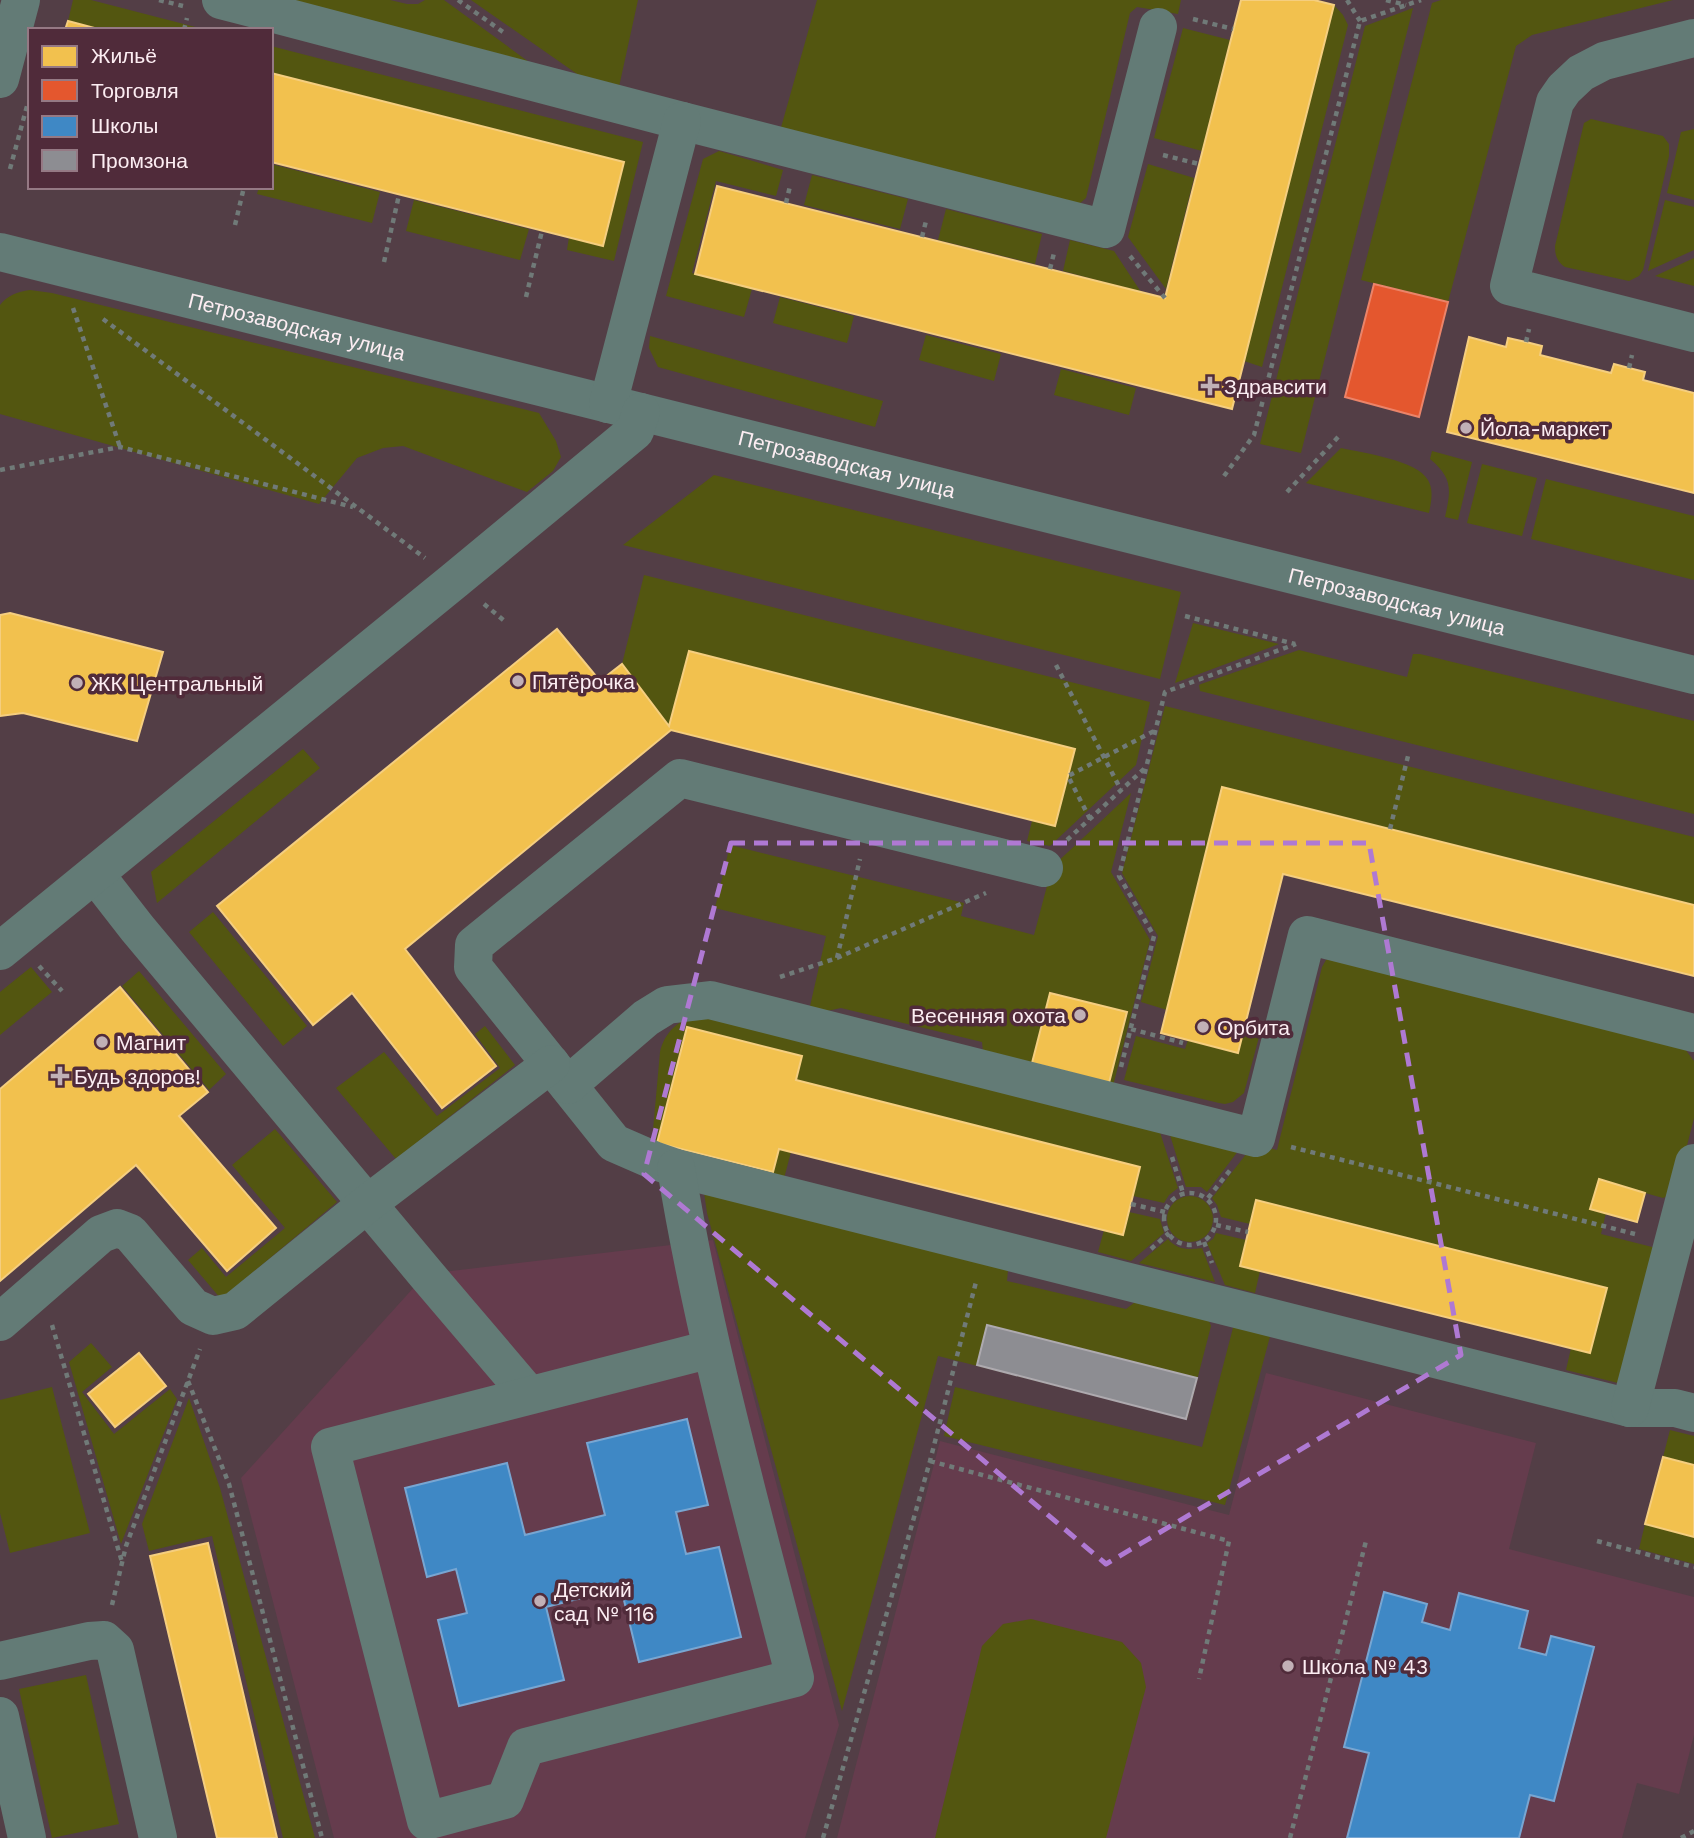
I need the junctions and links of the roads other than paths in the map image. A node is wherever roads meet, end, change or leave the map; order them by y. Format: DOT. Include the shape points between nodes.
graph roads {
  1 [pos="21,0"];
  2 [pos="221,0"];
  3 [pos="1170,22"];
  4 [pos="1694,38"];
  5 [pos="0,79"];
  6 [pos="682,121"];
  7 [pos="0,252"];
  8 [pos="1694,333"];
  9 [pos="624,408"];
  10 [pos="1694,675"];
  11 [pos="1044,868"];
  12 [pos="95,874"];
  13 [pos="16,954"];
  14 [pos="1694,1032"];
  15 [pos="559,1075"];
  16 [pos="1694,1163"];
  17 [pos="676,1168"];
  18 [pos="367,1204"];
  19 [pos="0,1322"];
  20 [pos="711,1349"];
  21 [pos="529,1395"];
  22 [pos="1630,1408"];
  23 [pos="1694,1413"];
  24 [pos="0,1661"];
  25 [pos="0,1716"];
  26 [pos="426,1829"];
  27 [pos="27,1838"];
  28 [pos="158,1838"];
  1 -- 5 [label="street"];
  2 -- 6 [label="street"];
  3 -- 6 [label="street" via="1106,229"];
  4 -- 8 [label="street" via="1604,61 1564,89 1555,102 1509,286"];
  6 -- 9 [label="street"];
  7 -- 9 [label="street, Петрозаводская улица"];
  9 -- 10 [label="street, Петрозаводская улица"];
  9 -- 12 [label="street" via="635,431"];
  11 -- 15 [label="street" via="680,778 474,944 473,967"];
  12 -- 13 [label="street"];
  12 -- 18 [label="street"];
  14 -- 15 [label="street" via="1307,935 1256,1138 710,1000 667,1005"];
  15 -- 17 [label="street" via="614,1143"];
  15 -- 18 [label="street"];
  16 -- 22 [label="street"];
  17 -- 20 [label="street"];
  17 -- 22 [label="street"];
  18 -- 19 [label="street" via="235,1311 213,1316 193,1307 130,1233 117,1228 102,1234"];
  18 -- 21 [label="street"];
  20 -- 21 [label="street"];
  20 -- 26 [label="street" via="795,1678 526,1747 505,1800"];
  21 -- 26 [label="street" via="330,1447"];
  22 -- 23 [label="street" via="1675,1408"];
  24 -- 28 [label="street" via="89,1641 104,1640 115,1650"];
  25 -- 27 [label="street"];
}
